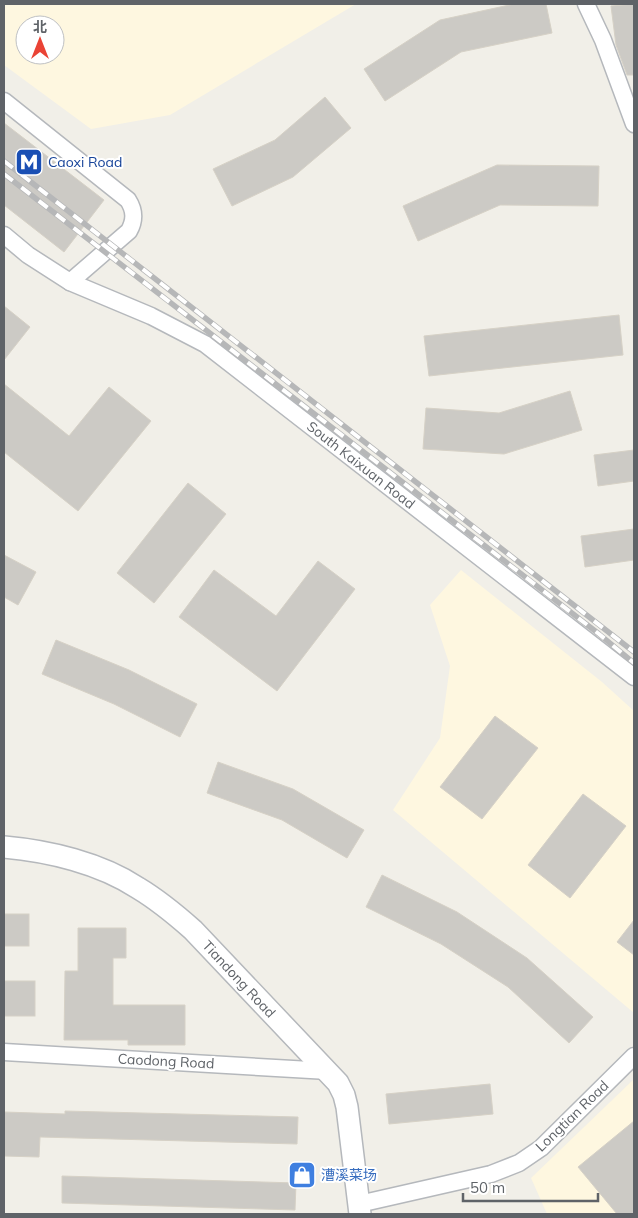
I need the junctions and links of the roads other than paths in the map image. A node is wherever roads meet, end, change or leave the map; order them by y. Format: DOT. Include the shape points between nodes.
graph roads {
  1 [pos="586,4"];
  2 [pos="4,101"];
  3 [pos="634,124"];
  4 [pos="4,236"];
  5 [pos="70,282"];
  6 [pos="634,677"];
  7 [pos="4,847"];
  8 [pos="4,1052"];
  9 [pos="634,1056"];
  10 [pos="328,1071"];
  11 [pos="360,1209"];
  1 -- 3 [label="street"];
  2 -- 5 [label="street" via="133,207 133,224 129,231"];
  4 -- 5 [label="street, South Kaixuan Road"];
  5 -- 6 [label="street, South Kaixuan Road" via="151,316 205,344"];
  7 -- 10 [label="street, Tiandong Road" via="55,855 100,868 137,886 193,930"];
  8 -- 10 [label="street, Caodong Road"];
  9 -- 11 [label="street, Longtian Road" via="541,1148 519,1163 491,1174"];
  10 -- 11 [label="street, Tiandong Road" via="338,1083 347,1107"];
}
